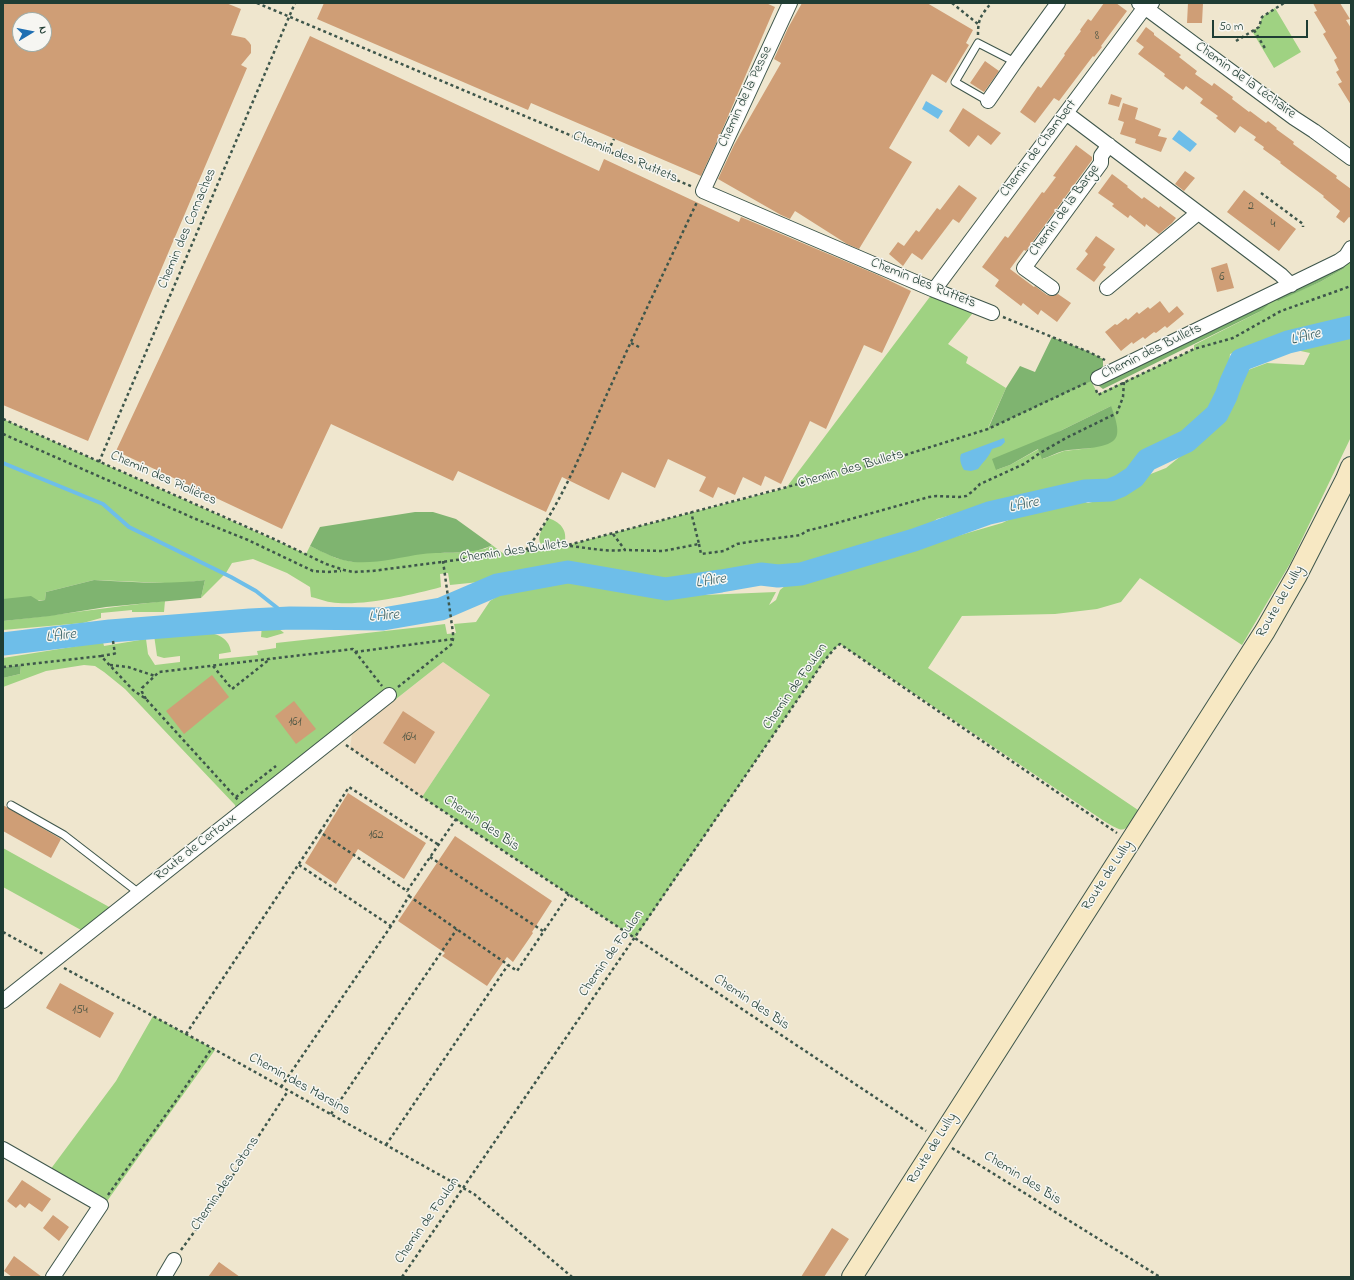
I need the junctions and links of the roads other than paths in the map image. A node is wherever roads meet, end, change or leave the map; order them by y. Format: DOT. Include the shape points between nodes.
graph roads {
  1 [pos="790,3"];
  2 [pos="1058,3"];
  3 [pos="1145,4"];
  4 [pos="1015,62"];
  5 [pos="988,101"];
  6 [pos="1066,113"];
  7 [pos="1109,145"];
  8 [pos="1351,158"];
  9 [pos="703,191"];
  10 [pos="1198,213"];
  11 [pos="1351,248"];
  12 [pos="1291,285"];
  13 [pos="1052,288"];
  14 [pos="1107,288"];
  15 [pos="934,290"];
  16 [pos="992,313"];
  17 [pos="1094,379"];
  18 [pos="1351,467"];
  19 [pos="389,695"];
  20 [pos="12,805"];
  21 [pos="140,893"];
  22 [pos="3,1001"];
  23 [pos="3,1149"];
  24 [pos="174,1260"];
  25 [pos="53,1277"];
  26 [pos="164,1277"];
  27 [pos="852,1277"];
  1 -- 9 [label="street, Chemin de la Pesse"];
  2 -- 4 [label="street"];
  3 -- 6 [label="street, Chemin de Chambert"];
  3 -- 8 [label="street, Chemin de la Léchaire" via="1294,118"];
  4 -- 5 [label="street"];
  4 -- 5 [label="lane" via="978,43 955,82"];
  6 -- 7 [label="street"];
  6 -- 15 [label="street, Chemin de Chambert"];
  7 -- 10 [label="street"];
  7 -- 13 [label="street, Chemin de la Barge" via="1101,156 1101,162 1024,268"];
  9 -- 15 [label="street, Chemin des Ruttets"];
  10 -- 12 [label="street"];
  10 -- 14 [label="street"];
  11 -- 12 [label="street, Chemin des Bullets" via="1344,259"];
  12 -- 17 [label="street, Chemin des Bullets"];
  15 -- 16 [label="street, Chemin des Ruttets"];
  18 -- 27 [label="main road, Route de Lully" via="1311,548 1265,631"];
  19 -- 21 [label="street, Route de Certoux"];
  20 -- 21 [label="lane" via="64,835"];
  21 -- 22 [label="street, Route de Certoux"];
  23 -- 25 [label="street" via="101,1205"];
  24 -- 26 [label="street"];
}
